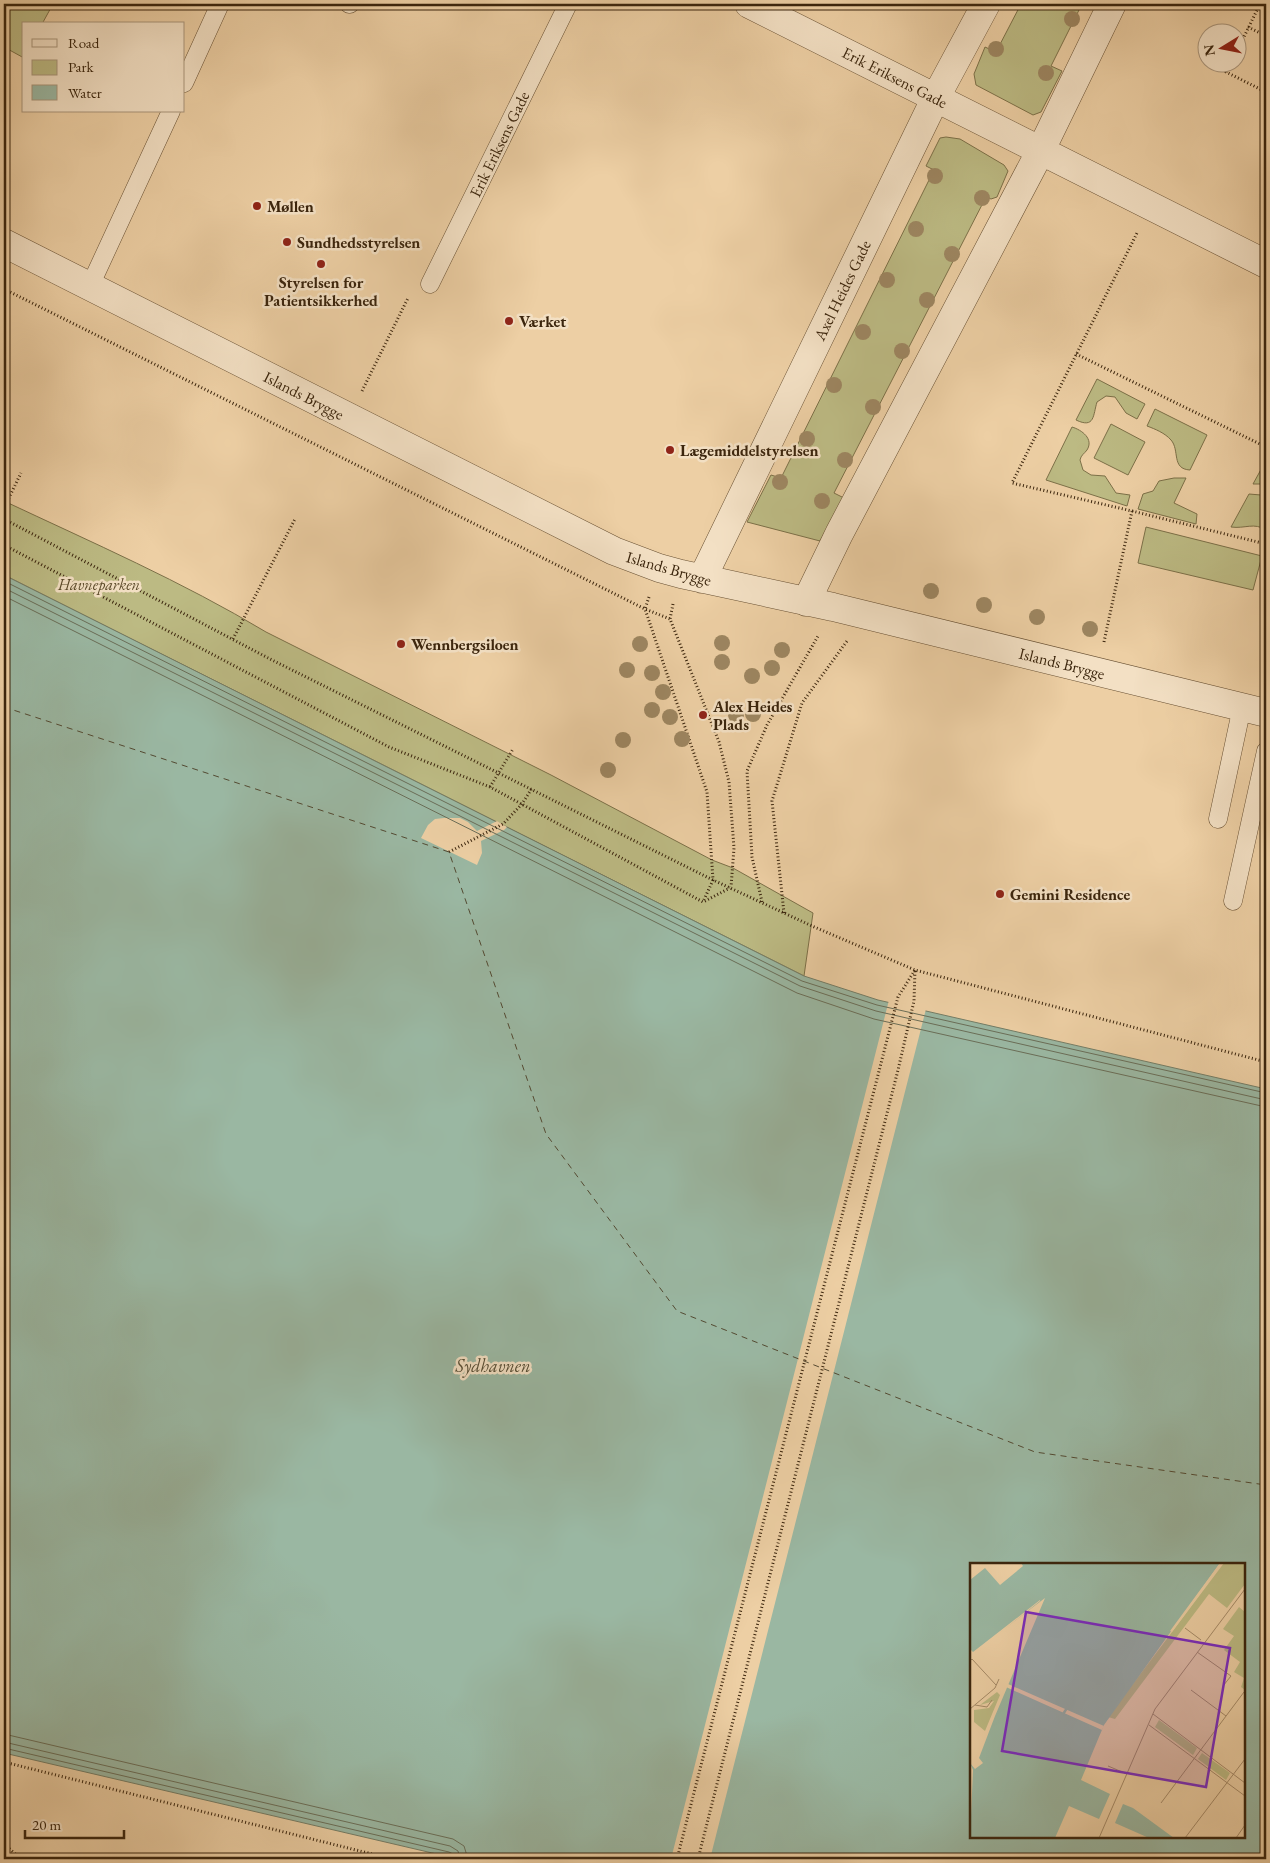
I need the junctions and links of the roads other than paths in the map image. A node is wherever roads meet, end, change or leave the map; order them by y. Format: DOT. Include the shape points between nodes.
graph roads {
  1 [pos="220,4"];
  2 [pos="568,4"];
  3 [pos="749,4"];
  4 [pos="986,4"];
  5 [pos="1112,4"];
  6 [pos="185,81"];
  7 [pos="936,97"];
  8 [pos="171,112"];
  9 [pos="1041,150"];
  10 [pos="4,243"];
  11 [pos="1266,264"];
  12 [pos="430,284"];
  13 [pos="90,286"];
  14 [pos="702,579"];
  15 [pos="806,602"];
  16 [pos="1254,710"];
  17 [pos="1266,751"];
  18 [pos="1218,819"];
  19 [pos="1232,901"];
  1 -- 6 [label="lane"];
  2 -- 12 [label="lane, Erik Eriksens Gade"];
  3 -- 7 [label="street, Erik Eriksens Gade"];
  4 -- 7 [label="street, Axel Heides Gade"];
  5 -- 9 [label="street"];
  7 -- 9 [label="street, Erik Eriksens Gade"];
  7 -- 14 [label="street, Axel Heides Gade"];
  8 -- 13 [label="lane"];
  9 -- 11 [label="street"];
  9 -- 15 [label="street"];
  10 -- 13 [label="street, Islands Brygge"];
  13 -- 14 [label="street, Islands Brygge" via="614,552"];
  14 -- 15 [label="street, Islands Brygge"];
  15 -- 16 [label="street, Islands Brygge"];
  16 -- 18 [label="lane"];
  17 -- 19 [label="lane"];
}
